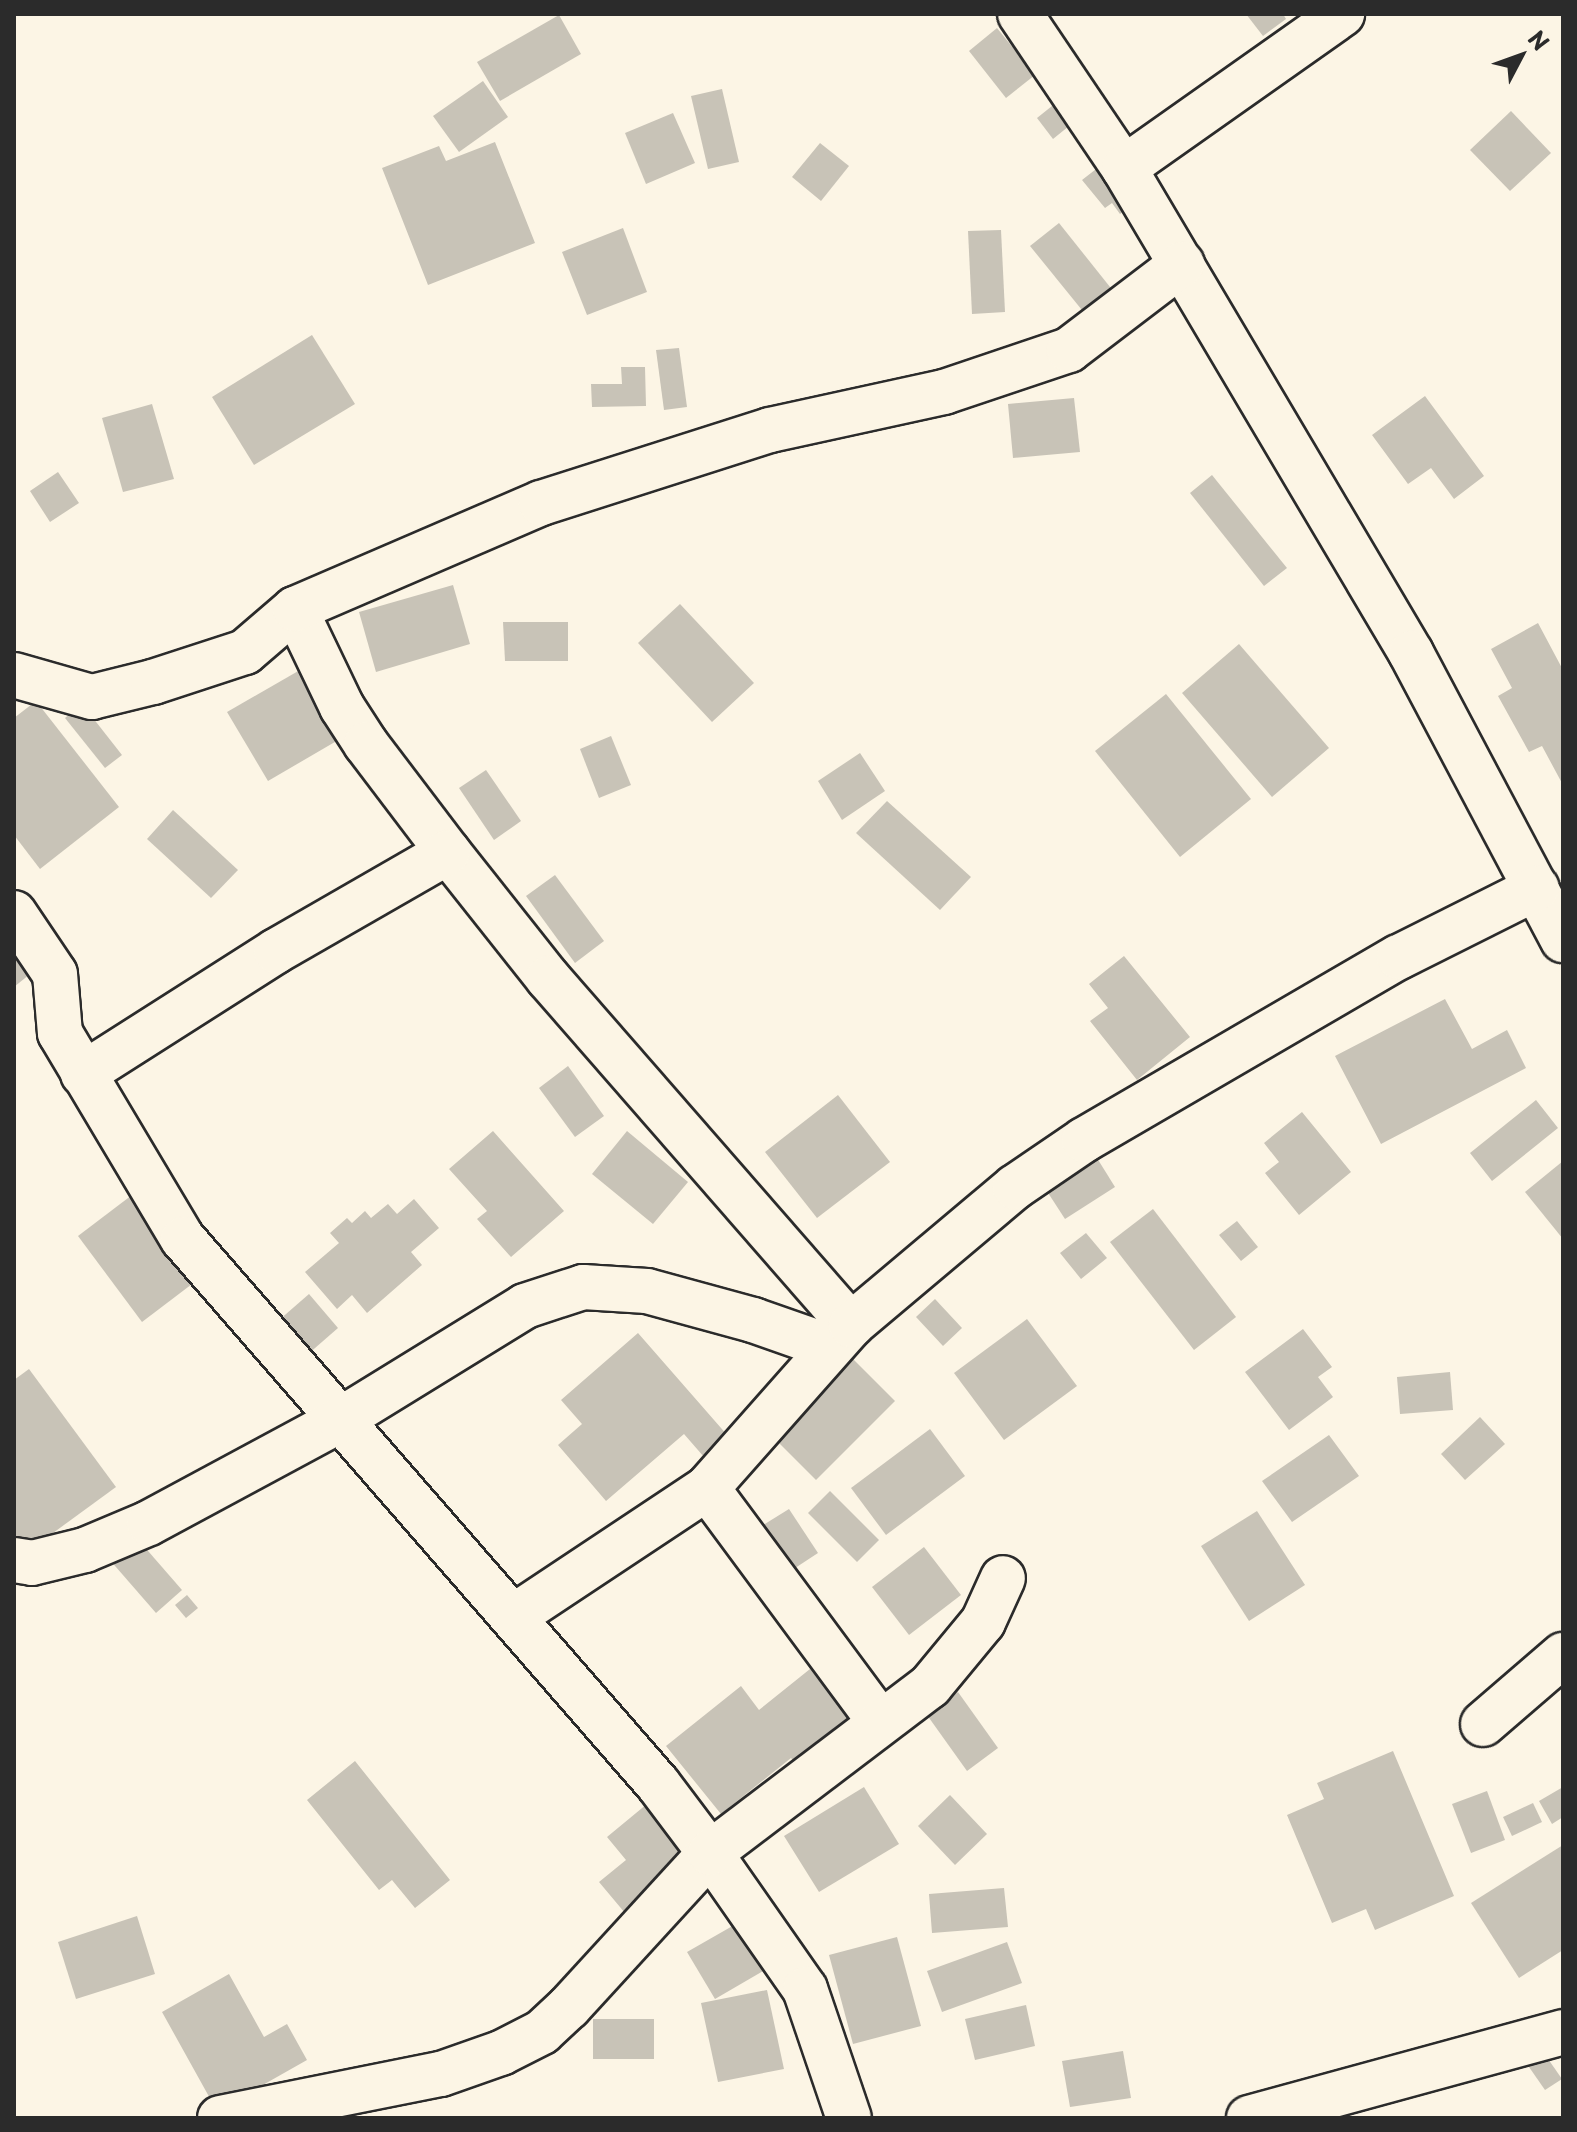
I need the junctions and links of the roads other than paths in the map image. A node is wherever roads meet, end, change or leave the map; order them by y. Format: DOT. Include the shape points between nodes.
graph roads {
  1 [pos="1020,14"];
  2 [pos="1342,14"];
  3 [pos="1124,168"];
  4 [pos="1182,264"];
  5 [pos="295,609"];
  6 [pos="14,675"];
  7 [pos="448,852"];
  8 [pos="1537,888"];
  9 [pos="14,913"];
  10 [pos="1563,940"];
  11 [pos="83,1074"];
  12 [pos="841,1336"];
  13 [pos="340,1420"];
  14 [pos="707,1488"];
  15 [pos="14,1560"];
  16 [pos="1003,1578"];
  17 [pos="513,1617"];
  18 [pos="1563,1655"];
  19 [pos="880,1722"];
  20 [pos="1483,1724"];
  21 [pos="710,1853"];
  22 [pos="1563,2032"];
  23 [pos="220,2118"];
  24 [pos="849,2118"];
  25 [pos="1249,2118"];
  1 -- 3 [label="street"];
  2 -- 3 [label="street"];
  3 -- 4 [label="street"];
  4 -- 5 [label="street" via="1069,350 944,392 770,430 541,503"];
  4 -- 8 [label="street" via="1411,653"];
  5 -- 6 [label="street" via="245,652 92,697"];
  5 -- 7 [label="street" via="350,719"];
  7 -- 11 [label="street" via="276,951"];
  7 -- 12 [label="street"];
  8 -- 10 [label="street"];
  8 -- 12 [label="street" via="1399,957 1084,1140 1015,1187"];
  9 -- 11 [label="street" via="55,974 60,1033"];
  11 -- 13 [label="street" via="183,1239"];
  12 -- 13 [label="street" via="753,1320 647,1291 583,1287 525,1306"];
  12 -- 14 [label="street"];
  13 -- 15 [label="street" via="149,1523 85,1550 32,1563"];
  13 -- 17 [label="street"];
  14 -- 17 [label="street"];
  14 -- 19 [label="street"];
  16 -- 19 [label="street" via="983,1622 958,1654 930,1686"];
  17 -- 21 [label="street" via="658,1784"];
  18 -- 20 [label="street"];
  19 -- 21 [label="street"];
  21 -- 23 [label="street" via="542,2032 441,2074"];
  21 -- 24 [label="street" via="805,1989"];
  22 -- 25 [label="street"];
}
